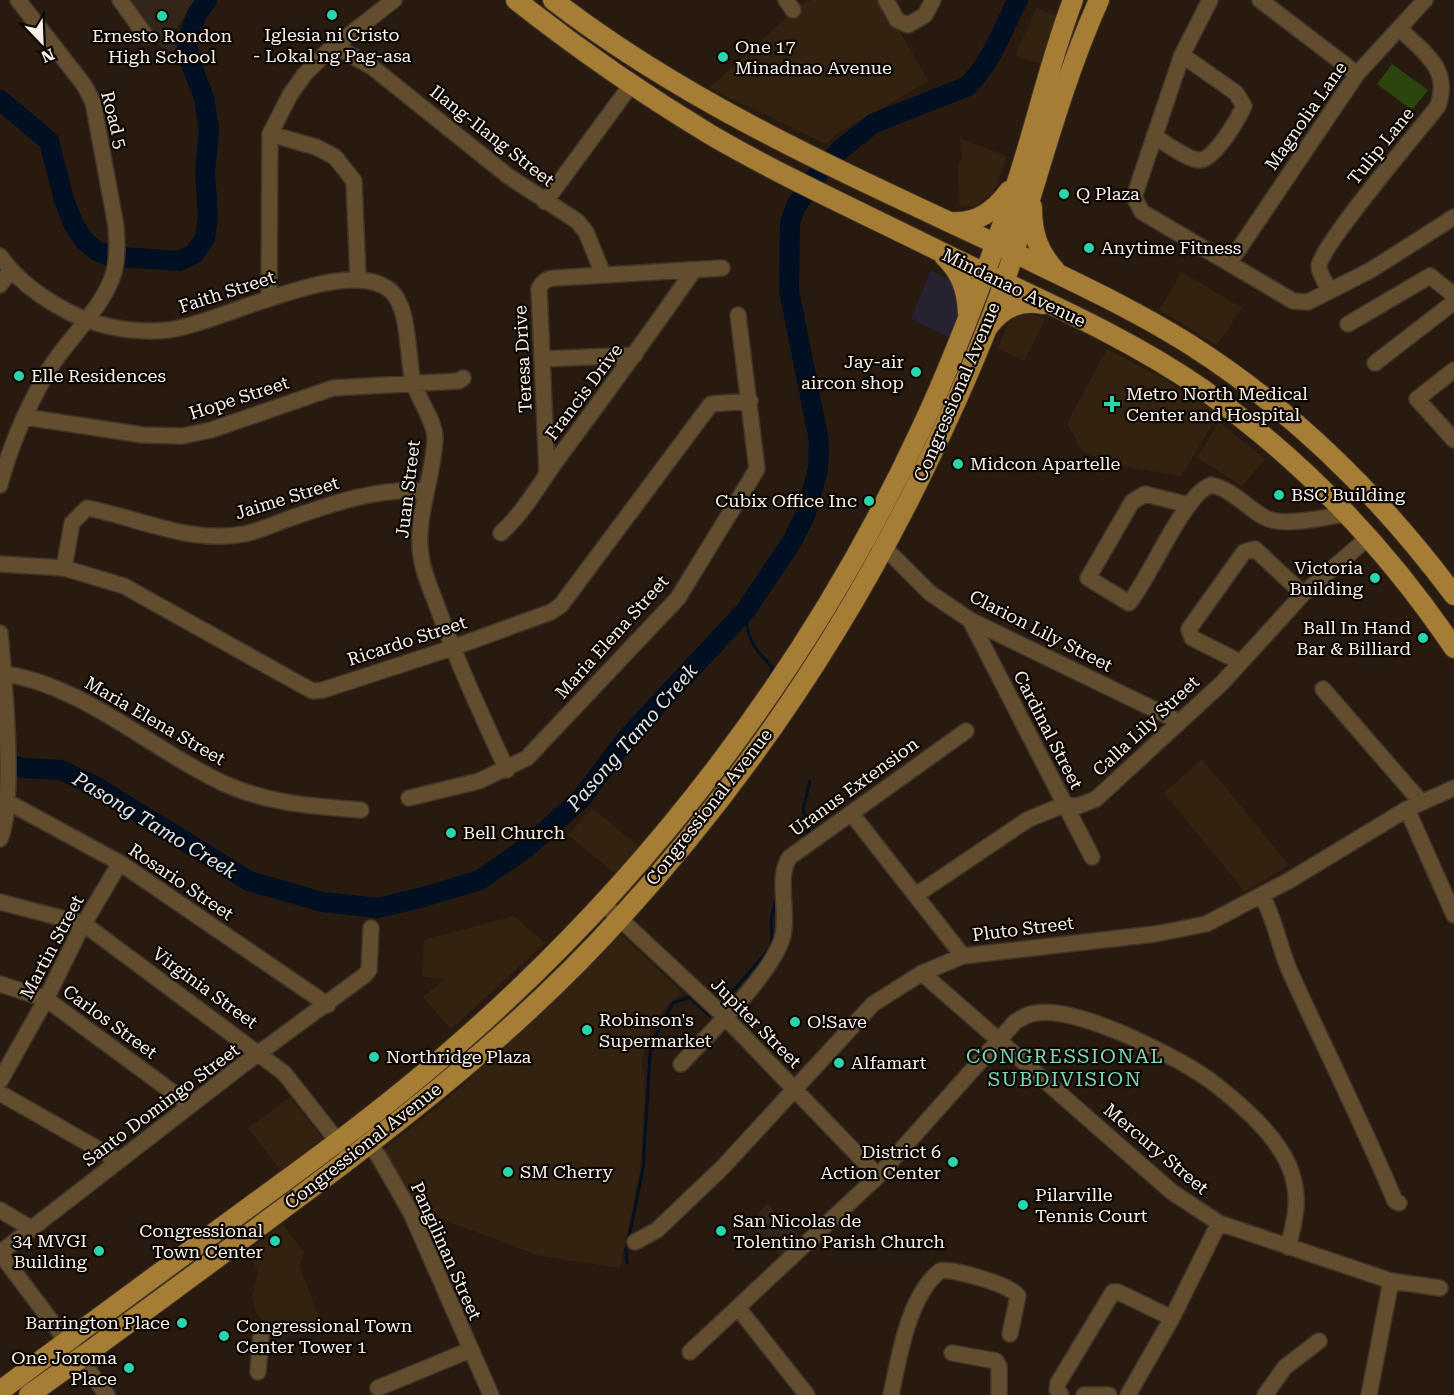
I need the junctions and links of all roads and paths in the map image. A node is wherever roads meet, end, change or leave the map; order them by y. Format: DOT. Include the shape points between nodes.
graph roads {
  1 [pos="18,0"];
  2 [pos="120,0"];
  3 [pos="394,0"];
  4 [pos="516,0"];
  5 [pos="553,0"];
  6 [pos="886,0"];
  7 [pos="933,0"];
  8 [pos="1073,0"];
  9 [pos="1098,0"];
  10 [pos="1210,0"];
  11 [pos="1260,0"];
  12 [pos="1425,0"];
  13 [pos="1400,29"];
  14 [pos="146,36"];
  15 [pos="335,46"];
  16 [pos="1182,54"];
  17 [pos="1357,74"];
  18 [pos="631,85"];
  19 [pos="690,93"];
  20 [pos="675,113"];
  21 [pos="270,134"];
  22 [pos="1154,136"];
  23 [pos="1025,182"];
  24 [pos="545,202"];
  25 [pos="1454,217"];
  26 [pos="949,222"];
  27 [pos="994,244"];
  28 [pos="935,249"];
  29 [pos="1014,253"];
  30 [pos="0,256"];
  31 [pos="1230,262"];
  32 [pos="722,268"];
  33 [pos="694,270"];
  34 [pos="10,271"];
  35 [pos="984,273"];
  36 [pos="603,274"];
  37 [pos="1062,277"];
  38 [pos="358,279"];
  39 [pos="1004,282"];
  40 [pos="0,285"];
  41 [pos="1330,291"];
  42 [pos="1454,295"];
  43 [pos="269,297"];
  44 [pos="1454,302"];
  45 [pos="1054,307"];
  46 [pos="738,315"];
  47 [pos="85,320"];
  48 [pos="968,320"];
  49 [pos="1348,324"];
  50 [pos="983,334"];
  51 [pos="635,355"];
  52 [pos="544,359"];
  53 [pos="1375,363"];
  54 [pos="1454,369"];
  55 [pos="463,378"];
  56 [pos="413,382"];
  57 [pos="750,401"];
  58 [pos="25,417"];
  59 [pos="1454,440"];
  60 [pos="547,473"];
  61 [pos="0,485"];
  62 [pos="425,491"];
  63 [pos="1190,505"];
  64 [pos="1349,513"];
  65 [pos="501,533"];
  66 [pos="1370,536"];
  67 [pos="876,542"];
  68 [pos="1420,549"];
  69 [pos="0,564"];
  70 [pos="1396,567"];
  71 [pos="64,568"];
  72 [pos="1303,594"];
  73 [pos="1454,595"];
  74 [pos="970,620"];
  75 [pos="0,633"];
  76 [pos="452,648"];
  77 [pos="1454,648"];
  78 [pos="1240,662"];
  79 [pos="2,673"];
  80 [pos="1323,689"];
  81 [pos="1180,722"];
  82 [pos="966,730"];
  83 [pos="507,770"];
  84 [pos="1454,788"];
  85 [pos="409,798"];
  86 [pos="6,801"];
  87 [pos="1421,802"];
  88 [pos="1063,805"];
  89 [pos="1407,809"];
  90 [pos="361,810"];
  91 [pos="851,813"];
  92 [pos="0,839"];
  93 [pos="1092,857"];
  94 [pos="120,863"];
  95 [pos="916,895"];
  96 [pos="1262,896"];
  97 [pos="0,902"];
  98 [pos="602,902"];
  99 [pos="1454,915"];
  100 [pos="620,919"];
  101 [pos="84,924"];
  102 [pos="370,928"];
  103 [pos="963,956"];
  104 [pos="922,973"];
  105 [pos="0,984"];
  106 [pos="46,999"];
  107 [pos="328,1005"];
  108 [pos="724,1016"];
  109 [pos="999,1039"];
  110 [pos="261,1054"];
  111 [pos="681,1064"];
  112 [pos="0,1081"];
  113 [pos="796,1089"];
  114 [pos="0,1093"];
  115 [pos="190,1105"];
  116 [pos="356,1128"];
  117 [pos="338,1142"];
  118 [pos="370,1144"];
  119 [pos="351,1159"];
  120 [pos="119,1161"];
  121 [pos="878,1176"];
  122 [pos="1399,1203"];
  123 [pos="0,1210"];
  124 [pos="1219,1223"];
  125 [pos="32,1229"];
  126 [pos="635,1242"];
  127 [pos="1288,1247"];
  128 [pos="0,1253"];
  129 [pos="1391,1281"];
  130 [pos="1440,1288"];
  131 [pos="738,1308"];
  132 [pos="1172,1318"];
  133 [pos="261,1334"];
  134 [pos="1010,1334"];
  135 [pos="1319,1341"];
  136 [pos="66,1342"];
  137 [pos="470,1350"];
  138 [pos="690,1352"];
  139 [pos="952,1353"];
  140 [pos="79,1359"];
  141 [pos="258,1372"];
  142 [pos="378,1388"];
  143 [pos="0,1390"];
  144 [pos="29,1395"];
  145 [pos="107,1395"];
  146 [pos="491,1395"];
  147 [pos="807,1395"];
  148 [pos="891,1395"];
  149 [pos="999,1395"];
  150 [pos="1061,1395"];
  151 [pos="1084,1395"];
  152 [pos="1109,1395"];
  153 [pos="1128,1395"];
  154 [pos="1265,1395"];
  155 [pos="1369,1395"];
  1 -- 47 [label="street, Road 5" via="93,102 117,246 114,270"];
  2 -- 14 [label="street"];
  3 -- 15 [label="street"];
  4 -- 18 [label="main road, Mindanao Avenue"];
  5 -- 19 [label="main road, Mindanao Avenue" via="630,56"];
  6 -- 7 [label="street" via="903,24 925,15"];
  8 -- 23 [label="main road, Congressional Avenue" via="1054,48"];
  9 -- 23 [label="main road, Congressional Avenue"];
  10 -- 16 [label="street"];
  11 -- 17 [label="street"];
  12 -- 13 [label="street, Magnolia Lane"];
  13 -- 17 [label="street, Magnolia Lane"];
  13 -- 41 [label="street, Tulip Lane" via="1438,68 1443,93 1438,106 1322,256 1320,272"];
  15 -- 21 [label="street" via="304,75"];
  15 -- 24 [label="street, Ilang-Ilang Street" via="372,67"];
  16 -- 22 [label="street"];
  16 -- 22 [label="street" via="1236,93 1244,106 1214,153 1205,159 1192,159"];
  17 -- 31 [label="street, Magnolia Lane"];
  18 -- 20 [label="main road, Mindanao Avenue"];
  18 -- 24 [label="street"];
  19 -- 20 [label="main road"];
  19 -- 26 [label="main road, Mindanao Avenue" via="815,159"];
  20 -- 28 [label="main road, Mindanao Avenue" via="796,180"];
  21 -- 38 [label="street" via="335,157 354,181"];
  21 -- 43 [label="street"];
  22 -- 31 [label="street" via="1134,197 1136,205"];
  23 -- 26 [label="main road" via="988,213 971,221"];
  23 -- 27 [label="main road, Congressional Avenue"];
  23 -- 29 [label="main road, Congressional Avenue"];
  23 -- 37 [label="main road" via="1035,239"];
  24 -- 36 [label="street, Ilang-Ilang Street" via="577,221 586,232"];
  25 -- 41 [label="street"];
  26 -- 27 [label="main road, Mindanao Avenue"];
  27 -- 29 [label="main road, Mindanao Avenue"];
  27 -- 35 [label="main road, Congressional Avenue"];
  28 -- 35 [label="main road, Mindanao Avenue"];
  28 -- 48 [label="main road" via="962,279"];
  29 -- 37 [label="main road, Mindanao Avenue"];
  29 -- 39 [label="main road, Congressional Avenue"];
  30 -- 34 [label="street, Faith Street"];
  31 -- 41 [label="street" via="1293,301 1308,302"];
  32 -- 33 [label="street, Teresa Drive"];
  33 -- 36 [label="street, Teresa Drive"];
  33 -- 51 [label="street, Francis Drive"];
  34 -- 40 [label="street"];
  34 -- 47 [label="street, Faith Street" via="44,298"];
  35 -- 39 [label="main road, Mindanao Avenue"];
  35 -- 48 [label="main road, Congressional Avenue"];
  36 -- 52 [label="street, Teresa Drive" via="547,279 542,283 539,289"];
  37 -- 68 [label="main road, Mindanao Avenue" via="1152,322 1260,394 1345,467"];
  38 -- 43 [label="street, Faith Street"];
  38 -- 56 [label="street, Faith Street" via="374,281 393,292 402,311"];
  39 -- 45 [label="main road, Mindanao Avenue"];
  39 -- 50 [label="main road, Congressional Avenue"];
  42 -- 49 [label="street" via="1430,276"];
  43 -- 47 [label="street, Faith Street" via="215,318 168,330 131,329"];
  44 -- 53 [label="street"];
  45 -- 50 [label="main road" via="1032,302 1014,305"];
  45 -- 64 [label="main road, Mindanao Avenue" via="1134,347 1201,388 1269,440"];
  46 -- 57 [label="street, Maria Elena Street"];
  47 -- 58 [label="street" via="49,370"];
  48 -- 67 [label="main road, Congressional Avenue"];
  50 -- 67 [label="main road, Congressional Avenue" via="935,448"];
  51 -- 52 [label="street"];
  51 -- 60 [label="street, Francis Drive"];
  52 -- 60 [label="street, Teresa Drive"];
  54 -- 59 [label="street" via="1417,399"];
  55 -- 56 [label="street, Hope Street"];
  56 -- 58 [label="street, Hope Street" via="333,388 211,430 182,436 143,435"];
  56 -- 62 [label="street, Juan Street" via="435,435"];
  57 -- 76 [label="street, Ricardo Street" via="711,404 561,605"];
  57 -- 83 [label="street, Maria Elena Street" via="757,469 678,597 536,751"];
  58 -- 61 [label="street"];
  60 -- 65 [label="street, Francis Drive" via="519,517"];
  62 -- 71 [label="street, Jaime Street" via="404,489 351,498 245,534 211,537 175,532 87,508 72,523"];
  62 -- 76 [label="street, Juan Street" via="422,562"];
  63 -- 63 [label="street" via="1129,603 1088,578 1139,496 1145,494"];
  63 -- 64 [label="street" via="1211,484 1271,521"];
  64 -- 66 [label="main road, Mindanao Avenue"];
  66 -- 70 [label="main road, Mindanao Avenue"];
  66 -- 72 [label="street, Calla Lily Street"];
  67 -- 74 [label="street, Clarion Lily Street" via="930,592"];
  67 -- 98 [label="main road, Congressional Avenue" via="759,711 681,814"];
  67 -- 100 [label="main road, Congressional Avenue" via="838,627 779,716 698,827"];
  68 -- 70 [label="main road"];
  68 -- 73 [label="main road, Mindanao Avenue"];
  69 -- 71 [label="street, Ricardo Street"];
  70 -- 77 [label="main road, Mindanao Avenue"];
  71 -- 76 [label="street, Ricardo Street" via="124,586 313,691"];
  72 -- 78 [label="street, Calla Lily Street"];
  72 -- 78 [label="street" via="1255,549 1244,552 1189,629 1192,638"];
  74 -- 81 [label="street, Clarion Lily Street"];
  74 -- 88 [label="street, Cardinal Street"];
  75 -- 79 [label="street"];
  76 -- 83 [label="street, Juan Street"];
  78 -- 81 [label="street, Calla Lily Street"];
  79 -- 86 [label="street"];
  79 -- 90 [label="street, Maria Elena Street" via="28,677 79,699 223,783 277,803"];
  80 -- 87 [label="street"];
  81 -- 88 [label="street, Calla Lily Street" via="1096,799 1078,806"];
  82 -- 91 [label="street, Uranus Extension"];
  83 -- 85 [label="street, Maria Elena Street"];
  84 -- 87 [label="street, Pluto Street"];
  86 -- 92 [label="street"];
  86 -- 94 [label="street, Rosario Street"];
  87 -- 89 [label="street, Pluto Street"];
  88 -- 93 [label="street, Cardinal Street"];
  88 -- 95 [label="street, Calla Lily Street" via="1027,820"];
  89 -- 96 [label="street, Pluto Street"];
  89 -- 99 [label="street"];
  91 -- 95 [label="street"];
  91 -- 108 [label="street, Uranus Extension" via="787,861 783,876 783,937 760,978"];
  94 -- 101 [label="street, Martin Street"];
  94 -- 107 [label="street, Rosario Street"];
  95 -- 103 [label="street"];
  96 -- 103 [label="street, Pluto Street" via="1206,924 1184,930"];
  96 -- 122 [label="street" via="1321,1041"];
  97 -- 101 [label="street, Virginia Street"];
  98 -- 100 [label="street, Jupiter Street"];
  98 -- 116 [label="main road, Congressional Avenue" via="539,969 456,1046"];
  100 -- 108 [label="street, Jupiter Street"];
  100 -- 118 [label="main road, Congressional Avenue" via="544,995"];
  101 -- 106 [label="street, Martin Street"];
  101 -- 110 [label="street, Virginia Street"];
  102 -- 107 [label="street, Santo Domingo Street" via="369,970"];
  103 -- 104 [label="street, Pluto Street"];
  104 -- 109 [label="street, Mercury Street"];
  104 -- 113 [label="street, Pluto Street" via="873,1004"];
  105 -- 106 [label="street, Carlos Street"];
  106 -- 112 [label="street, Martin Street"];
  106 -- 115 [label="street, Carlos Street"];
  107 -- 110 [label="street, Santo Domingo Street"];
  108 -- 111 [label="street, Uranus Extension"];
  108 -- 113 [label="street, Jupiter Street"];
  109 -- 121 [label="street"];
  109 -- 124 [label="street, Mercury Street" via="1172,1192"];
  109 -- 127 [label="street" via="1015,1022 1037,1012 1090,1020 1147,1044 1216,1084 1283,1153 1298,1194"];
  110 -- 115 [label="street, Santo Domingo Street"];
  110 -- 117 [label="street, Virginia Street" via="284,1073"];
  113 -- 121 [label="street, Jupiter Street"];
  113 -- 126 [label="street, Pluto Street" via="657,1230"];
  114 -- 120 [label="street"];
  115 -- 120 [label="street, Santo Domingo Street"];
  116 -- 117 [label="main road, Congressional Avenue"];
  116 -- 118 [label="street, Pangilinan Street"];
  117 -- 119 [label="street, Virginia Street"];
  117 -- 136 [label="main road, Congressional Avenue"];
  118 -- 119 [label="main road, Congressional Avenue"];
  118 -- 137 [label="street, Pangilinan Street" via="411,1213"];
  119 -- 140 [label="main road, Congressional Avenue"];
  120 -- 125 [label="street, Santo Domingo Street"];
  121 -- 131 [label="street"];
  123 -- 125 [label="street"];
  124 -- 127 [label="street, Mercury Street"];
  124 -- 132 [label="street"];
  125 -- 128 [label="street, Santo Domingo Street"];
  127 -- 129 [label="street, Mercury Street"];
  128 -- 136 [label="street"];
  129 -- 130 [label="street, Mercury Street"];
  129 -- 155 [label="street"];
  131 -- 138 [label="street"];
  131 -- 147 [label="street"];
  132 -- 150 [label="street" via="1113,1292 1058,1383"];
  132 -- 153 [label="street"];
  133 -- 141 [label="street"];
  134 -- 148 [label="street" via="1016,1292 1003,1285 940,1271 916,1302"];
  135 -- 154 [label="street" via="1285,1367"];
  136 -- 140 [label="street"];
  136 -- 143 [label="main road, Congressional Avenue"];
  137 -- 142 [label="street"];
  137 -- 146 [label="street, Pangilinan Street"];
  139 -- 149 [label="street" via="998,1363"];
  140 -- 144 [label="main road, Congressional Avenue"];
  140 -- 145 [label="street"];
  151 -- 152 [label="street"];
}
